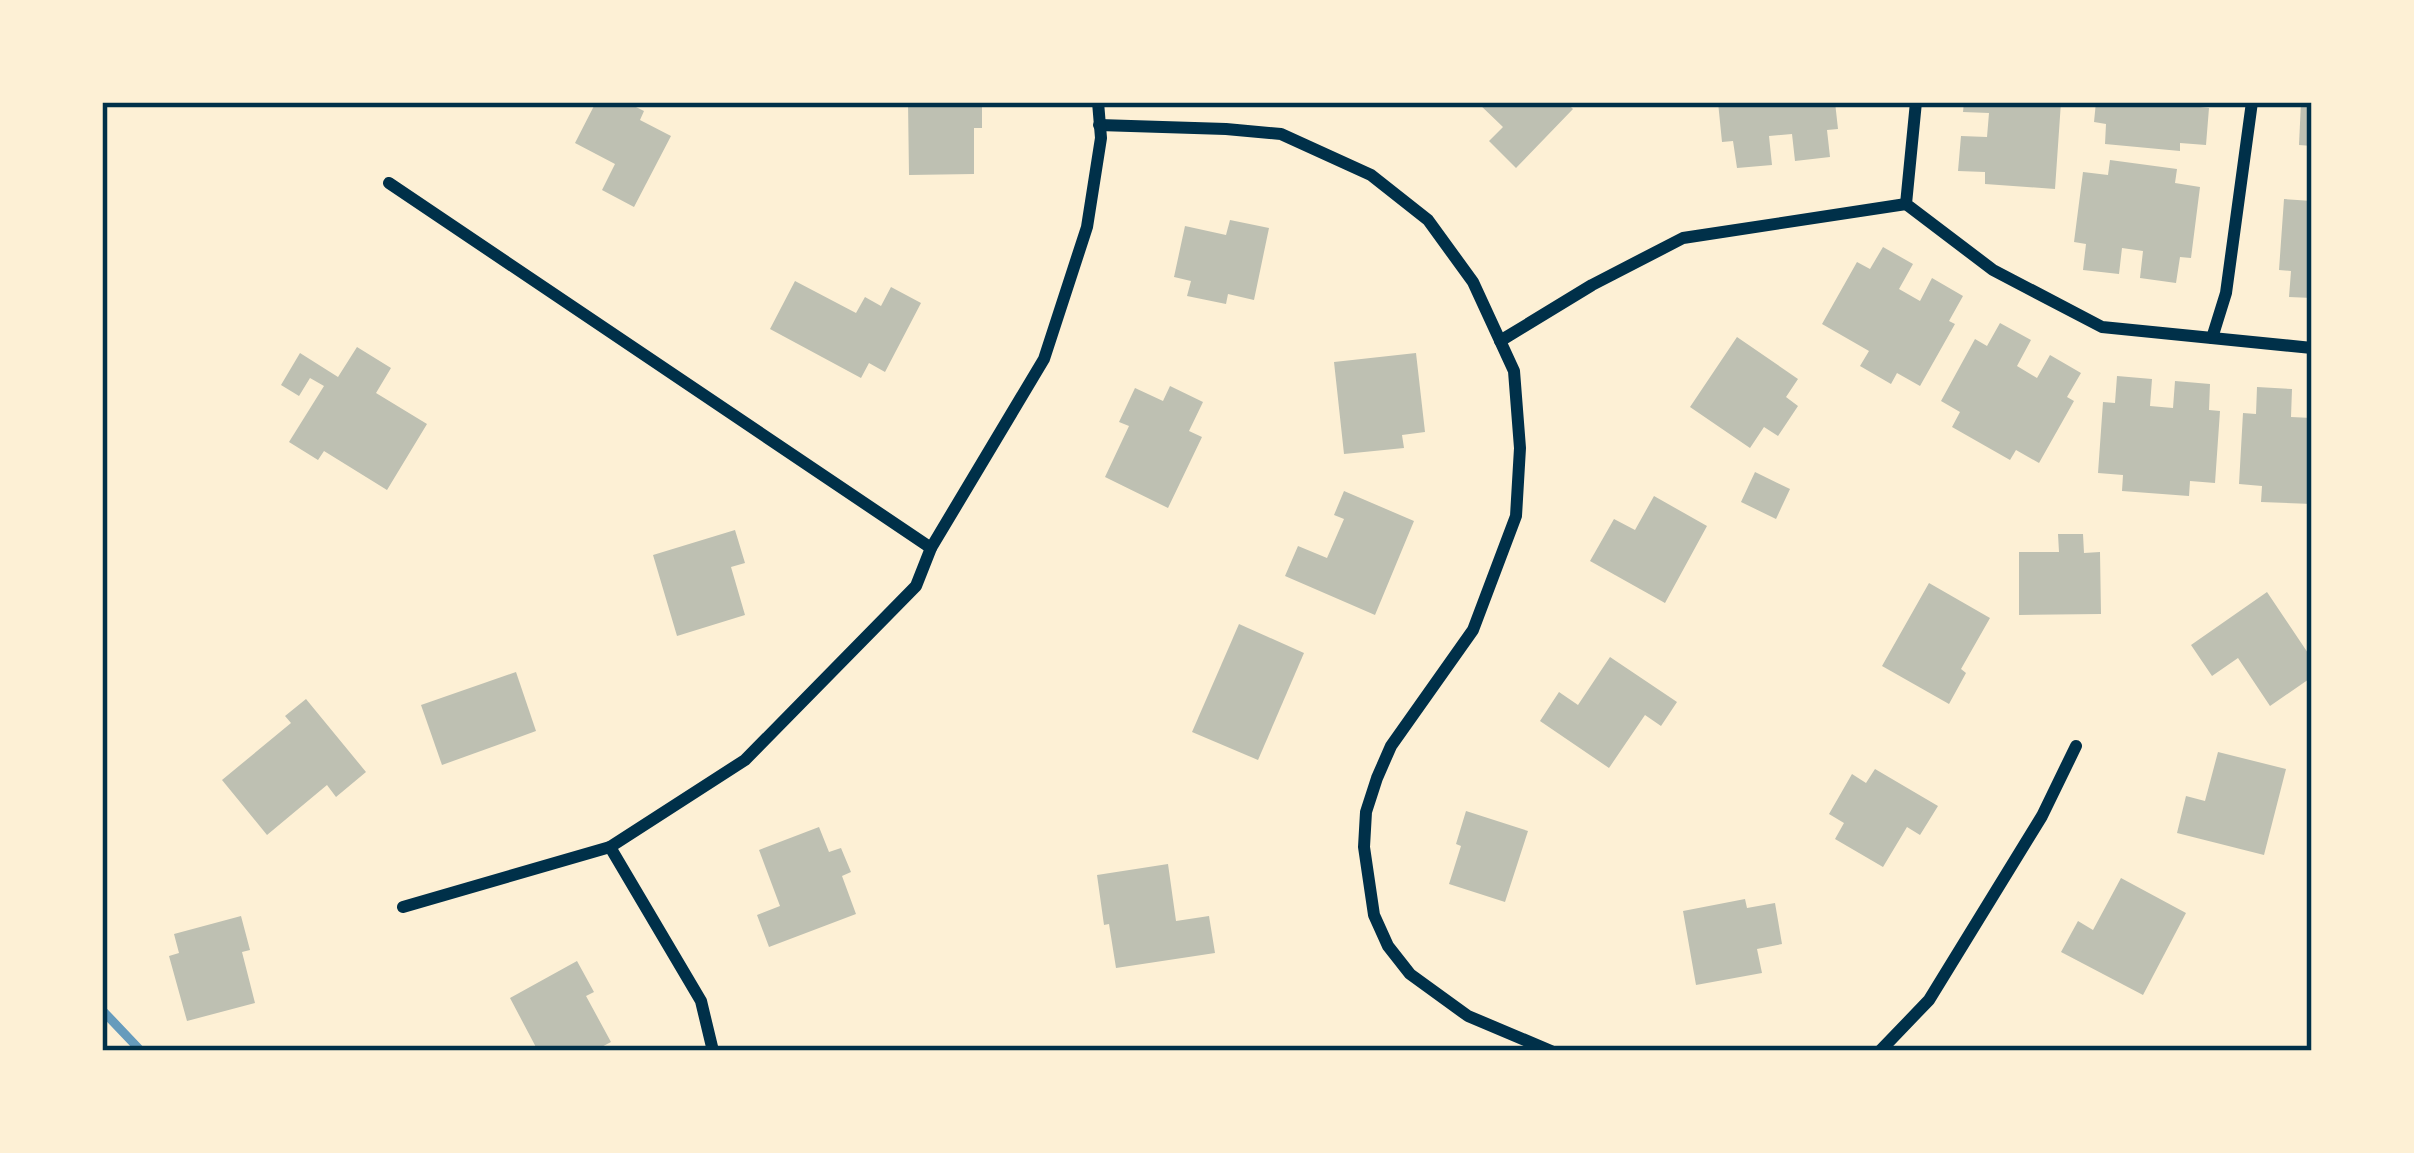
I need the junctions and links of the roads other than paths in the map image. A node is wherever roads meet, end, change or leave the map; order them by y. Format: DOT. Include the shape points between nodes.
graph roads {
  1 [pos="1098,102"];
  2 [pos="1916,102"];
  3 [pos="2252,102"];
  4 [pos="1100,125"];
  5 [pos="389,183"];
  6 [pos="1906,204"];
  7 [pos="2212,338"];
  8 [pos="1500,341"];
  9 [pos="2312,348"];
  10 [pos="931,548"];
  11 [pos="2076,746"];
  12 [pos="610,848"];
  13 [pos="403,907"];
  14 [pos="713,1051"];
  15 [pos="1551,1051"];
  16 [pos="1880,1051"];
  1 -- 4 [label="street"];
  2 -- 6 [label="street"];
  3 -- 7 [label="street" via="2226,293"];
  4 -- 8 [label="street" via="1280,134 1371,175 1428,220 1473,283"];
  4 -- 10 [label="street" via="1087,227 1044,359"];
  5 -- 10 [label="street"];
  6 -- 7 [label="street" via="1993,270 2102,327"];
  6 -- 8 [label="street" via="1683,238"];
  7 -- 9 [label="street"];
  8 -- 15 [label="street" via="1514,371 1516,516 1473,630 1391,746 1366,812 1364,847 1374,915 1410,974 1468,1016"];
  10 -- 12 [label="street" via="916,586 746,760"];
  11 -- 16 [label="street" via="1929,1000"];
  12 -- 13 [label="street"];
  12 -- 14 [label="street" via="701,1001"];
}
